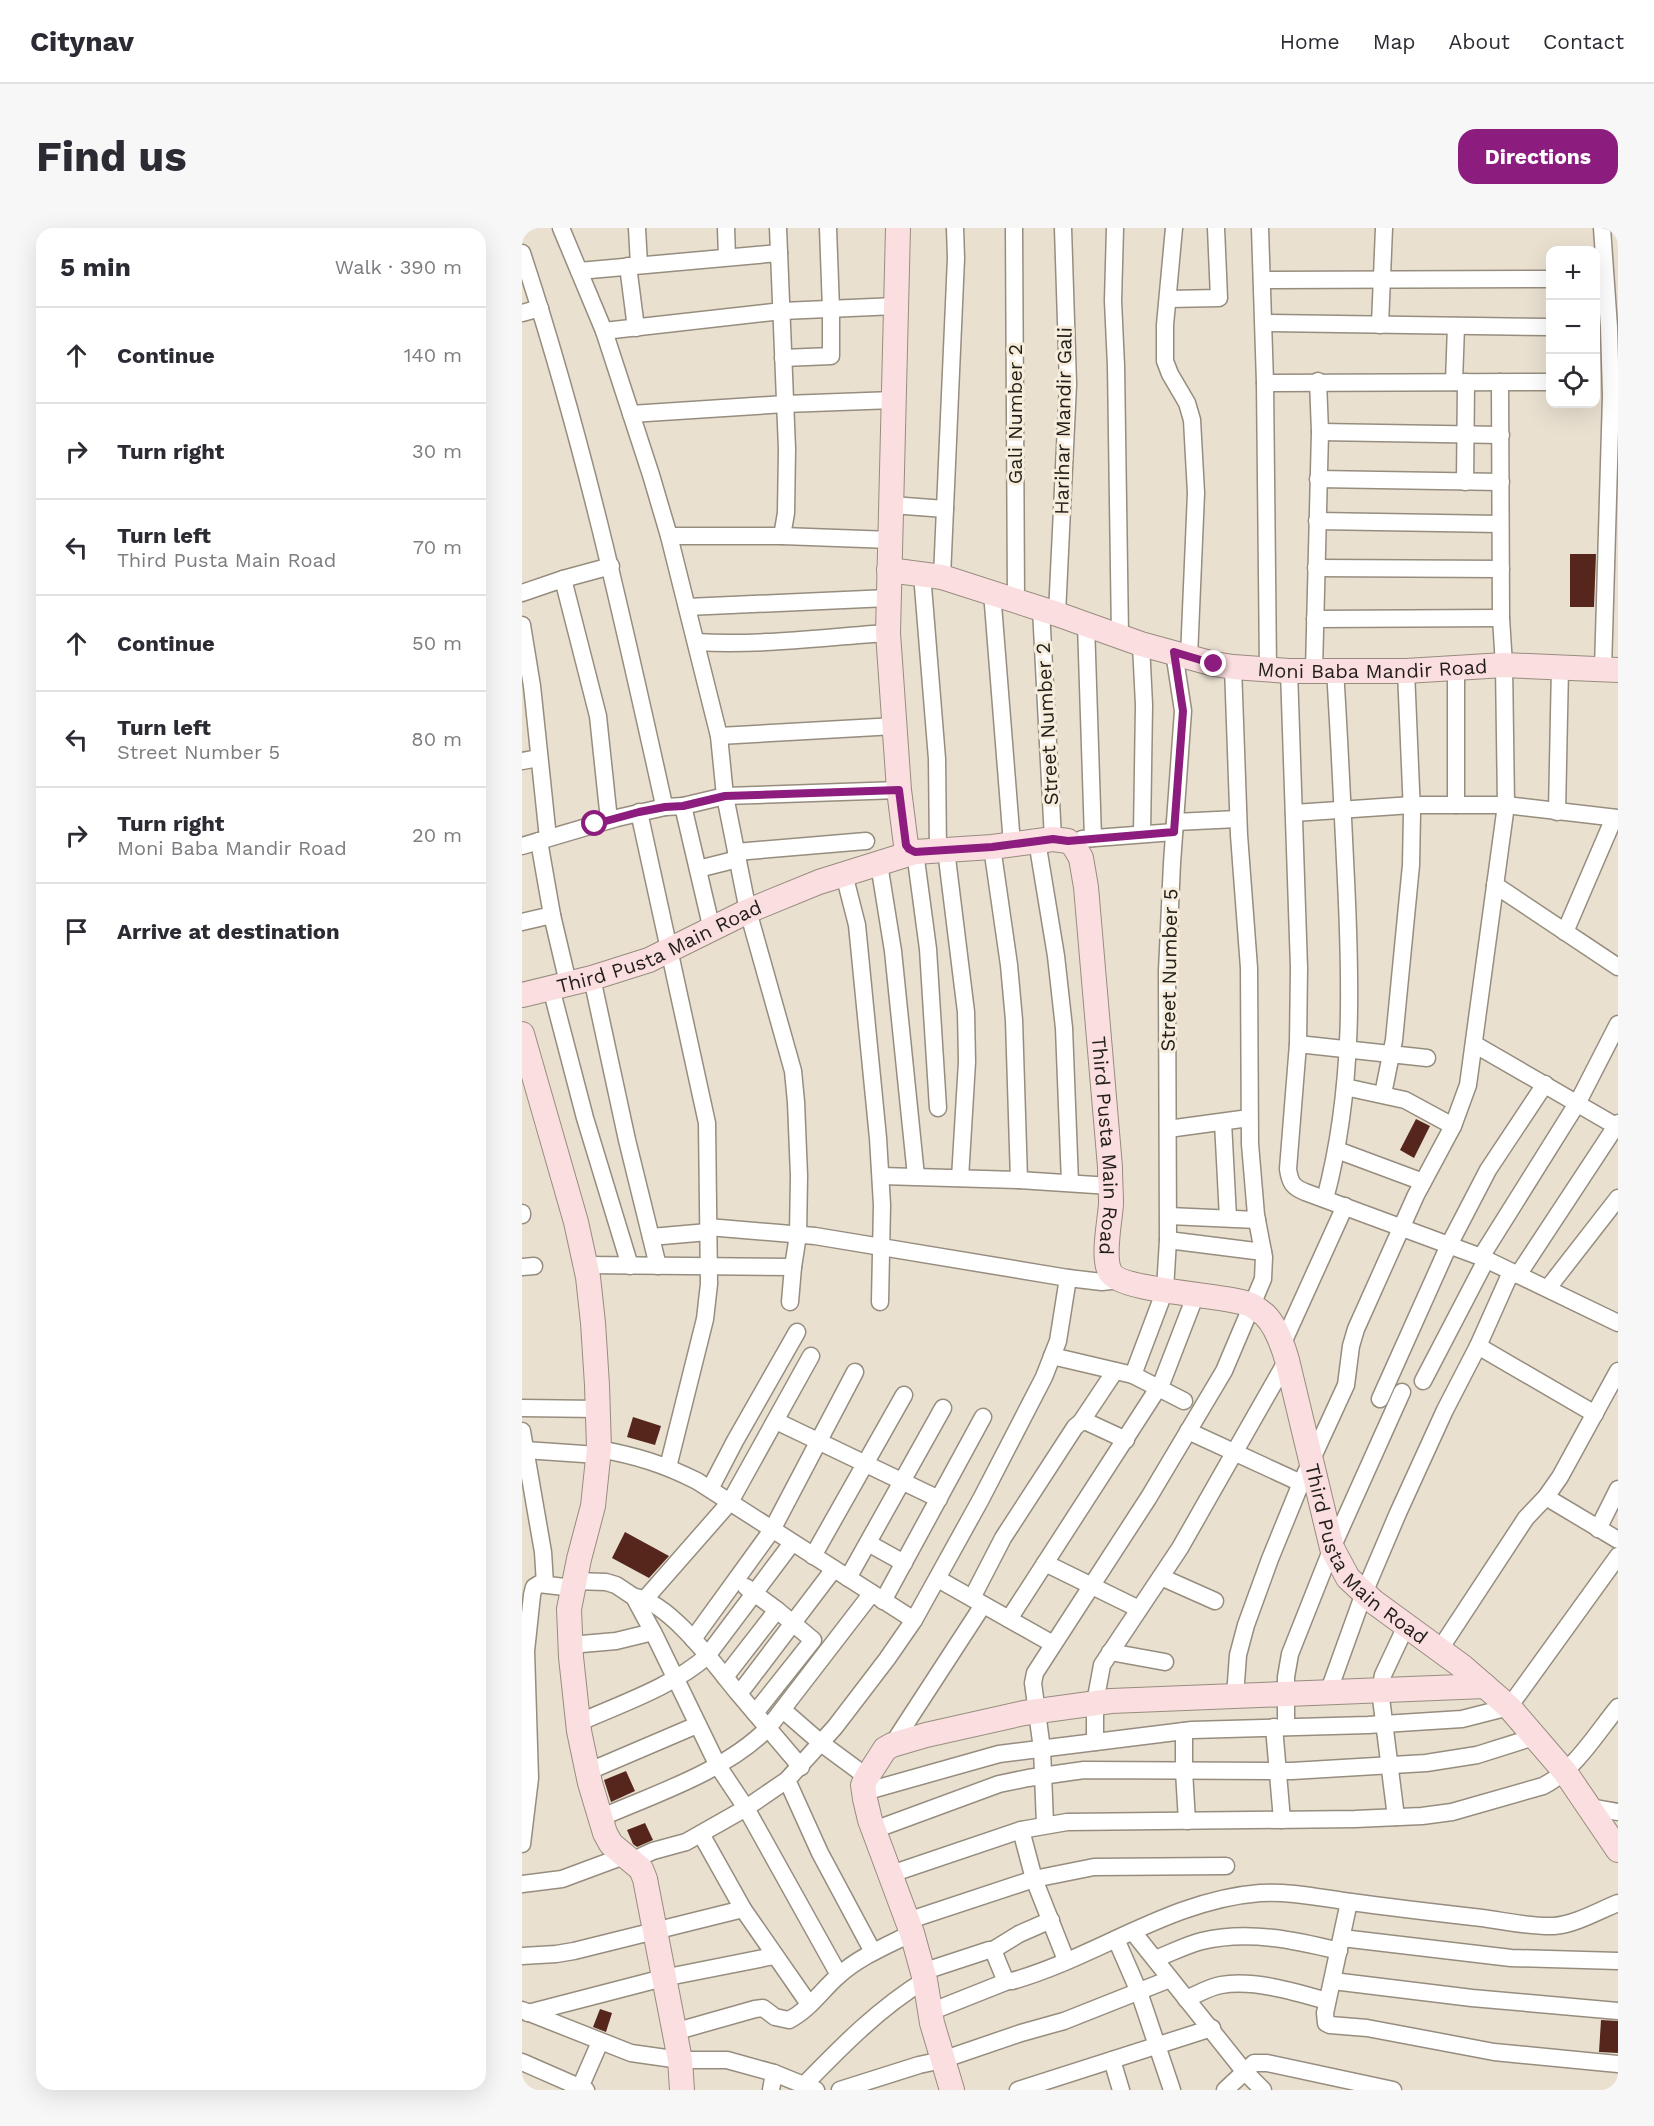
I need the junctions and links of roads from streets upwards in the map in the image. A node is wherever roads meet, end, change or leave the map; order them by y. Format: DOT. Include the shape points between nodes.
graph roads {
  1 [pos="561,228"];
  2 [pos="637,228"];
  3 [pos="726,228"];
  4 [pos="778,228"];
  5 [pos="828,228"];
  6 [pos="898,228"];
  7 [pos="955,228"];
  8 [pos="1014,228"];
  9 [pos="1063,228"];
  10 [pos="1115,228"];
  11 [pos="1174,228"];
  12 [pos="1216,228"];
  13 [pos="1260,228"];
  14 [pos="1384,228"];
  15 [pos="1602,228"];
  16 [pos="522,253"];
  17 [pos="779,253"];
  18 [pos="727,257"];
  19 [pos="634,266"];
  20 [pos="579,271"];
  21 [pos="1546,279"];
  22 [pos="1606,279"];
  23 [pos="1262,280"];
  24 [pos="1382,280"];
  25 [pos="1168,299"];
  26 [pos="896,306"];
  27 [pos="540,308"];
  28 [pos="831,309"];
  29 [pos="782,311"];
  30 [pos="522,313"];
  31 [pos="1264,323"];
  32 [pos="1380,325"];
  33 [pos="1455,326"];
  34 [pos="1546,327"];
  35 [pos="1602,327"];
  36 [pos="636,328"];
  37 [pos="604,332"];
  38 [pos="783,358"];
  39 [pos="1608,380"];
  40 [pos="1318,381"];
  41 [pos="1460,382"];
  42 [pos="1500,382"];
  43 [pos="1546,382"];
  44 [pos="1265,383"];
  45 [pos="894,400"];
  46 [pos="785,404"];
  47 [pos="631,414"];
  48 [pos="1320,432"];
  49 [pos="1466,434"];
  50 [pos="1501,435"];
  51 [pos="1318,479"];
  52 [pos="1465,482"];
  53 [pos="1501,482"];
  54 [pos="892,505"];
  55 [pos="945,509"];
  56 [pos="1317,521"];
  57 [pos="1500,524"];
  58 [pos="669,536"];
  59 [pos="783,536"];
  60 [pos="891,540"];
  61 [pos="611,566"];
  62 [pos="1316,568"];
  63 [pos="1501,569"];
  64 [pos="889,570"];
  65 [pos="932,575"];
  66 [pos="562,579"];
  67 [pos="522,592"];
  68 [pos="992,592"];
  69 [pos="888,598"];
  70 [pos="1016,601"];
  71 [pos="687,607"];
  72 [pos="1049,612"];
  73 [pos="1501,618"];
  74 [pos="1315,619"];
  75 [pos="1086,624"];
  76 [pos="522,625"];
  77 [pos="888,633"];
  78 [pos="1131,640"];
  79 [pos="696,642"];
  80 [pos="1182,654"];
  81 [pos="1504,665"];
  82 [pos="1560,667"];
  83 [pos="1233,668"];
  84 [pos="1456,668"];
  85 [pos="1611,669"];
  86 [pos="1278,670"];
  87 [pos="1325,670"];
  88 [pos="1406,671"];
  89 [pos="895,726"];
  90 [pos="719,736"];
  91 [pos="539,758"];
  92 [pos="522,761"];
  93 [pos="899,790"];
  94 [pos="725,796"];
  95 [pos="1412,805"];
  96 [pos="1456,805"];
  97 [pos="1506,805"];
  98 [pos="683,806"];
  99 [pos="665,807"];
  100 [pos="1343,809"];
  101 [pos="639,812"];
  102 [pos="1557,812"];
  103 [pos="1294,813"];
  104 [pos="1616,818"];
  105 [pos="1238,819"];
  106 [pos="609,820"];
  107 [pos="1175,827"];
  108 [pos="1142,834"];
  109 [pos="1093,838"];
  110 [pos="544,839"];
  111 [pos="1053,840"];
  112 [pos="866,841"];
  113 [pos="1002,845"];
  114 [pos="522,846"];
  115 [pos="933,851"];
  116 [pos="737,856"];
  117 [pos="879,864"];
  118 [pos="698,869"];
  119 [pos="844,874"];
  120 [pos="1495,885"];
  121 [pos="748,911"];
  122 [pos="552,915"];
  123 [pos="522,922"];
  124 [pos="712,930"];
  125 [pos="1565,932"];
  126 [pos="669,951"];
  127 [pos="1618,967"];
  128 [pos="592,978"];
  129 [pos="560,986"];
  130 [pos="522,995"];
  131 [pos="1618,1024"];
  132 [pos="522,1034"];
  133 [pos="1298,1044"];
  134 [pos="1474,1044"];
  135 [pos="1349,1051"];
  136 [pos="1391,1053"];
  137 [pos="1427,1058"];
  138 [pos="1545,1084"];
  139 [pos="1345,1087"];
  140 [pos="1383,1094"];
  141 [pos="1578,1102"];
  142 [pos="938,1108"];
  143 [pos="1249,1118"];
  144 [pos="1223,1122"];
  145 [pos="1617,1124"];
  146 [pos="1453,1126"];
  147 [pos="1168,1129"];
  148 [pos="1337,1150"];
  149 [pos="881,1176"];
  150 [pos="916,1176"];
  151 [pos="960,1178"];
  152 [pos="1019,1180"];
  153 [pos="1423,1182"];
  154 [pos="1070,1183"];
  155 [pos="1110,1186"];
  156 [pos="1618,1198"];
  157 [pos="1325,1199"];
  158 [pos="1345,1206"];
  159 [pos="1169,1216"];
  160 [pos="1228,1218"];
  161 [pos="1257,1220"];
  162 [pos="1401,1227"];
  163 [pos="708,1229"];
  164 [pos="798,1235"];
  165 [pos="651,1237"];
  166 [pos="1168,1240"];
  167 [pos="1449,1245"];
  168 [pos="881,1247"];
  169 [pos="1263,1252"];
  170 [pos="1484,1259"];
  171 [pos="585,1265"];
  172 [pos="630,1266"];
  173 [pos="658,1266"];
  174 [pos="793,1267"];
  175 [pos="709,1268"];
  176 [pos="1515,1273"];
  177 [pos="1068,1278"];
  178 [pos="1119,1280"];
  179 [pos="1548,1288"];
  180 [pos="1165,1290"];
  181 [pos="1196,1294"];
  182 [pos="790,1302"];
  183 [pos="880,1302"];
  184 [pos="1251,1305"];
  185 [pos="1618,1323"];
  186 [pos="797,1332"];
  187 [pos="1478,1346"];
  188 [pos="1285,1352"];
  189 [pos="812,1356"];
  190 [pos="1052,1356"];
  191 [pos="1115,1371"];
  192 [pos="1618,1371"];
  193 [pos="855,1372"];
  194 [pos="1133,1375"];
  195 [pos="1423,1381"];
  196 [pos="1158,1388"];
  197 [pos="1402,1392"];
  198 [pos="904,1395"];
  199 [pos="1380,1399"];
  200 [pos="1184,1401"];
  201 [pos="522,1408"];
  202 [pos="944,1408"];
  203 [pos="598,1409"];
  204 [pos="1595,1414"];
  205 [pos="984,1417"];
  206 [pos="776,1420"];
  207 [pos="1082,1422"];
  208 [pos="522,1431"];
  209 [pos="1188,1431"];
  210 [pos="1126,1440"];
  211 [pos="819,1441"];
  212 [pos="525,1450"];
  213 [pos="598,1452"];
  214 [pos="1235,1454"];
  215 [pos="1311,1460"];
  216 [pos="866,1462"];
  217 [pos="668,1467"];
  218 [pos="903,1481"];
  219 [pos="1301,1483"];
  220 [pos="710,1489"];
  221 [pos="1618,1489"];
  222 [pos="1546,1497"];
  223 [pos="939,1499"];
  224 [pos="730,1502"];
  225 [pos="1598,1529"];
  226 [pos="772,1530"];
  227 [pos="1618,1540"];
  228 [pos="792,1543"];
  229 [pos="868,1543"];
  230 [pos="1332,1548"];
  231 [pos="813,1556"];
  232 [pos="1618,1556"];
  233 [pos="904,1563"];
  234 [pos="1045,1563"];
  235 [pos="841,1574"];
  236 [pos="1161,1577"];
  237 [pos="938,1579"];
  238 [pos="735,1580"];
  239 [pos="545,1584"];
  240 [pos="573,1584"];
  241 [pos="1092,1584"];
  242 [pos="754,1593"];
  243 [pos="1364,1593"];
  244 [pos="878,1597"];
  245 [pos="639,1598"];
  246 [pos="1215,1601"];
  247 [pos="978,1602"];
  248 [pos="1139,1609"];
  249 [pos="777,1610"];
  250 [pos="1009,1619"];
  251 [pos="915,1620"];
  252 [pos="793,1623"];
  253 [pos="1406,1626"];
  254 [pos="653,1632"];
  255 [pos="693,1640"];
  256 [pos="1053,1644"];
  257 [pos="570,1645"];
  258 [pos="1440,1649"];
  259 [pos="1110,1652"];
  260 [pos="707,1656"];
  261 [pos="1165,1662"];
  262 [pos="725,1677"];
  263 [pos="675,1679"];
  264 [pos="1485,1686"];
  265 [pos="1380,1690"];
  266 [pos="1328,1693"];
  267 [pos="739,1694"];
  268 [pos="1286,1695"];
  269 [pos="1235,1696"];
  270 [pos="1095,1703"];
  271 [pos="1509,1707"];
  272 [pos="1618,1707"];
  273 [pos="783,1710"];
  274 [pos="1038,1712"];
  275 [pos="755,1713"];
  276 [pos="578,1723"];
  277 [pos="1384,1724"];
  278 [pos="697,1725"];
  279 [pos="1280,1727"];
  280 [pos="768,1728"];
  281 [pos="1184,1731"];
  282 [pos="1534,1737"];
  283 [pos="821,1743"];
  284 [pos="1093,1743"];
  285 [pos="892,1745"];
  286 [pos="1042,1749"];
  287 [pos="718,1766"];
  288 [pos="1389,1766"];
  289 [pos="801,1767"];
  290 [pos="1092,1770"];
  291 [pos="1184,1771"];
  292 [pos="1278,1771"];
  293 [pos="587,1772"];
  294 [pos="1565,1772"];
  295 [pos="1043,1776"];
  296 [pos="787,1780"];
  297 [pos="865,1784"];
  298 [pos="1588,1807"];
  299 [pos="746,1808"];
  300 [pos="1618,1812"];
  301 [pos="1396,1817"];
  302 [pos="600,1818"];
  303 [pos="1282,1820"];
  304 [pos="1188,1821"];
  305 [pos="1045,1824"];
  306 [pos="874,1830"];
  307 [pos="1021,1830"];
  308 [pos="701,1834"];
  309 [pos="522,1844"];
  310 [pos="1618,1850"];
  311 [pos="630,1859"];
  312 [pos="1226,1866"];
  313 [pos="891,1874"];
  314 [pos="1034,1879"];
  315 [pos="522,1884"];
  316 [pos="1349,1902"];
  317 [pos="1618,1903"];
  318 [pos="742,1909"];
  319 [pos="1051,1920"];
  320 [pos="910,1927"];
  321 [pos="654,1930"];
  322 [pos="1133,1932"];
  323 [pos="1116,1939"];
  324 [pos="1341,1945"];
  325 [pos="993,1950"];
  326 [pos="873,1952"];
  327 [pos="522,1956"];
  328 [pos="774,1956"];
  329 [pos="1155,1959"];
  330 [pos="1066,1960"];
  331 [pos="1618,1961"];
  332 [pos="839,1975"];
  333 [pos="924,1976"];
  334 [pos="663,1978"];
  335 [pos="1170,1979"];
  336 [pos="1008,1981"];
  337 [pos="1333,1981"];
  338 [pos="1139,1992"];
  339 [pos="1186,1999"];
  340 [pos="1327,2001"];
  341 [pos="809,2004"];
  342 [pos="525,2012"];
  343 [pos="930,2012"];
  344 [pos="1618,2012"];
  345 [pos="1212,2028"];
  346 [pos="674,2032"];
  347 [pos="600,2042"];
  348 [pos="1158,2046"];
  349 [pos="680,2060"];
  350 [pos="942,2060"];
  351 [pos="1112,2060"];
  352 [pos="522,2062"];
  353 [pos="1618,2064"];
  354 [pos="1244,2071"];
  355 [pos="774,2073"];
  356 [pos="1338,2085"];
  357 [pos="810,2088"];
  358 [pos="1375,2088"];
  359 [pos="582,2089"];
  360 [pos="682,2090"];
  361 [pos="771,2090"];
  362 [pos="844,2090"];
  363 [pos="952,2090"];
  364 [pos="1018,2090"];
  365 [pos="1121,2090"];
  366 [pos="1172,2090"];
  367 [pos="1225,2090"];
  368 [pos="1263,2090"];
  369 [pos="1393,2090"];
  1 -- 20 [label="street"];
  2 -- 19 [label="street"];
  3 -- 18 [label="street"];
  4 -- 17 [label="street"];
  5 -- 28 [label="street"];
  6 -- 26 [label="street"];
  7 -- 55 [label="street"];
  8 -- 70 [label="street, Gali Number 2"];
  9 -- 72 [label="street, Harihar Mandir Gali" via="1068,384"];
  10 -- 78 [label="street" via="1113,301"];
  11 -- 25 [label="street, Street Number 5"];
  12 -- 25 [label="street" via="1219,298"];
  13 -- 23 [label="street"];
  14 -- 24 [label="street"];
  15 -- 22 [label="street"];
  16 -- 27 [label="street"];
  17 -- 18 [label="street"];
  17 -- 29 [label="street"];
  18 -- 19 [label="street"];
  19 -- 20 [label="street"];
  19 -- 36 [label="street"];
  20 -- 37 [label="street"];
  21 -- 24 [label="street"];
  22 -- 35 [label="street"];
  23 -- 24 [label="street"];
  23 -- 31 [label="street"];
  24 -- 32 [label="street"];
  25 -- 80 [label="street, Street Number 5" via="1165,361 1192,420 1196,493"];
  26 -- 28 [label="street"];
  26 -- 45 [label="street"];
  27 -- 30 [label="street"];
  27 -- 61 [label="street"];
  28 -- 29 [label="street"];
  28 -- 38 [label="street" via="831,356"];
  29 -- 36 [label="street"];
  29 -- 38 [label="street"];
  31 -- 32 [label="street"];
  31 -- 44 [label="street"];
  32 -- 33 [label="street"];
  33 -- 34 [label="street"];
  33 -- 41 [label="street"];
  35 -- 39 [label="street"];
  36 -- 37 [label="street"];
  37 -- 47 [label="street"];
  38 -- 46 [label="street"];
  39 -- 85 [label="street"];
  40 -- 41 [label="street"];
  40 -- 44 [label="street"];
  40 -- 48 [label="street"];
  41 -- 42 [label="street"];
  41 -- 49 [label="street"];
  42 -- 43 [label="street"];
  42 -- 50 [label="street"];
  44 -- 86 [label="street"];
  45 -- 46 [label="street"];
  45 -- 54 [label="street"];
  46 -- 47 [label="street"];
  46 -- 59 [label="street"];
  47 -- 58 [label="street"];
  48 -- 49 [label="street"];
  48 -- 51 [label="street"];
  49 -- 50 [label="street"];
  49 -- 52 [label="street"];
  50 -- 53 [label="street"];
  51 -- 52 [label="street"];
  51 -- 56 [label="street"];
  52 -- 53 [label="street"];
  53 -- 57 [label="street"];
  54 -- 55 [label="street"];
  54 -- 60 [label="street"];
  55 -- 65 [label="street"];
  56 -- 57 [label="street"];
  56 -- 62 [label="street"];
  57 -- 63 [label="street"];
  58 -- 59 [label="street"];
  58 -- 71 [label="street"];
  59 -- 60 [label="street"];
  60 -- 64 [label="street"];
  61 -- 66 [label="street"];
  61 -- 99 [label="street"];
  62 -- 63 [label="street"];
  62 -- 74 [label="street"];
  63 -- 73 [label="street"];
  64 -- 65 [label="street, Moni Baba Mandir Road"];
  64 -- 69 [label="street"];
  65 -- 68 [label="street, Moni Baba Mandir Road"];
  65 -- 115 [label="street" via="938,759"];
  66 -- 67 [label="street"];
  66 -- 106 [label="street" via="598,717"];
  68 -- 70 [label="street, Moni Baba Mandir Road"];
  68 -- 113 [label="street"];
  69 -- 71 [label="street"];
  69 -- 77 [label="street"];
  70 -- 72 [label="street, Moni Baba Mandir Road"];
  71 -- 79 [label="street"];
  72 -- 75 [label="street, Moni Baba Mandir Road"];
  72 -- 111 [label="street, Street Number 2"];
  73 -- 74 [label="street"];
  73 -- 81 [label="street"];
  74 -- 87 [label="street"];
  75 -- 78 [label="street, Moni Baba Mandir Road"];
  75 -- 109 [label="street"];
  76 -- 91 [label="street"];
  77 -- 79 [label="street" via="766,643"];
  77 -- 89 [label="street"];
  78 -- 80 [label="street, Moni Baba Mandir Road"];
  78 -- 108 [label="street" via="1144,705"];
  79 -- 90 [label="street"];
  80 -- 83 [label="street, Moni Baba Mandir Road"];
  80 -- 107 [label="street, Street Number 5" via="1183,711"];
  81 -- 82 [label="street, Moni Baba Mandir Road"];
  81 -- 84 [label="street, Moni Baba Mandir Road"];
  81 -- 97 [label="street"];
  82 -- 85 [label="street, Moni Baba Mandir Road"];
  82 -- 102 [label="street"];
  83 -- 86 [label="street, Moni Baba Mandir Road"];
  83 -- 105 [label="street"];
  84 -- 88 [label="street, Moni Baba Mandir Road"];
  84 -- 96 [label="street"];
  86 -- 87 [label="street, Moni Baba Mandir Road"];
  86 -- 103 [label="street"];
  87 -- 88 [label="street, Moni Baba Mandir Road"];
  87 -- 100 [label="street"];
  88 -- 95 [label="street"];
  89 -- 90 [label="street"];
  89 -- 93 [label="street"];
  90 -- 94 [label="street"];
  91 -- 92 [label="street"];
  91 -- 110 [label="street"];
  93 -- 94 [label="street"];
  93 -- 115 [label="street" via="906,845 909,849"];
  94 -- 98 [label="street"];
  94 -- 116 [label="street"];
  95 -- 96 [label="street"];
  95 -- 100 [label="street"];
  95 -- 136 [label="street" via="1411,865"];
  96 -- 97 [label="street"];
  97 -- 102 [label="street"];
  97 -- 120 [label="street"];
  98 -- 99 [label="street"];
  98 -- 118 [label="street"];
  99 -- 101 [label="street"];
  100 -- 103 [label="street"];
  100 -- 135 [label="street" via="1350,965"];
  101 -- 106 [label="street"];
  101 -- 126 [label="street"];
  102 -- 104 [label="street"];
  103 -- 133 [label="street"];
  104 -- 125 [label="street"];
  105 -- 107 [label="street"];
  105 -- 143 [label="street" via="1249,968"];
  106 -- 110 [label="street"];
  107 -- 108 [label="street"];
  107 -- 147 [label="street, Street Number 5" via="1167,971"];
  108 -- 109 [label="street"];
  109 -- 111 [label="street"];
  110 -- 114 [label="street"];
  110 -- 122 [label="street"];
  111 -- 113 [label="street, Third Pusta Main Road"];
  111 -- 154 [label="street, Street Number 2" via="1054,945 1064,1028"];
  111 -- 155 [label="street, Third Pusta Main Road" via="1074,846 1081,858 1086,887"];
  112 -- 116 [label="street"];
  113 -- 115 [label="street, Third Pusta Main Road"];
  113 -- 152 [label="street" via="1014,1020"];
  115 -- 117 [label="street, Third Pusta Main Road"];
  115 -- 142 [label="street" via="928,948"];
  115 -- 151 [label="street" via="966,1012"];
  116 -- 118 [label="street"];
  116 -- 121 [label="street"];
  117 -- 119 [label="street, Third Pusta Main Road"];
  117 -- 150 [label="street" via="893,951"];
  118 -- 124 [label="street"];
  119 -- 121 [label="street, Third Pusta Main Road"];
  119 -- 149 [label="street" via="858,935"];
  120 -- 125 [label="street"];
  120 -- 134 [label="street"];
  121 -- 124 [label="street, Third Pusta Main Road"];
  121 -- 164 [label="street" via="793,1071"];
  122 -- 123 [label="street"];
  122 -- 129 [label="street"];
  124 -- 126 [label="street, Third Pusta Main Road"];
  125 -- 127 [label="street"];
  126 -- 128 [label="street, Third Pusta Main Road"];
  126 -- 163 [label="street" via="707,1123"];
  128 -- 129 [label="street, Third Pusta Main Road"];
  128 -- 165 [label="street"];
  129 -- 130 [label="street, Third Pusta Main Road"];
  129 -- 172 [label="street" via="585,1118"];
  131 -- 141 [label="street"];
  132 -- 171 [label="street" via="564,1174"];
  133 -- 135 [label="street"];
  133 -- 157 [label="street" via="1288,1170 1294,1187"];
  134 -- 138 [label="street"];
  134 -- 146 [label="street" via="1468,1085"];
  135 -- 136 [label="street"];
  135 -- 139 [label="street"];
  136 -- 137 [label="street"];
  136 -- 140 [label="street"];
  138 -- 141 [label="street"];
  138 -- 167 [label="street" via="1488,1170"];
  139 -- 140 [label="street"];
  139 -- 148 [label="street"];
  140 -- 146 [label="street" via="1405,1100"];
  141 -- 145 [label="street"];
  141 -- 170 [label="street"];
  143 -- 144 [label="street"];
  143 -- 161 [label="street"];
  144 -- 147 [label="street"];
  144 -- 160 [label="street"];
  145 -- 176 [label="street"];
  146 -- 153 [label="street"];
  147 -- 159 [label="street, Street Number 5"];
  148 -- 153 [label="street"];
  148 -- 157 [label="street"];
  149 -- 150 [label="street"];
  149 -- 168 [label="street"];
  150 -- 151 [label="street"];
  151 -- 152 [label="street"];
  152 -- 154 [label="street"];
  153 -- 162 [label="street"];
  154 -- 155 [label="street"];
  155 -- 178 [label="street, Third Pusta Main Road" via="1107,1257 1110,1273"];
  156 -- 179 [label="street"];
  157 -- 158 [label="street"];
  158 -- 162 [label="street"];
  158 -- 188 [label="street"];
  159 -- 160 [label="street"];
  159 -- 166 [label="street, Street Number 5"];
  160 -- 161 [label="street"];
  161 -- 169 [label="street"];
  162 -- 167 [label="street"];
  162 -- 215 [label="street" via="1356,1329 1346,1384"];
  163 -- 164 [label="street"];
  163 -- 165 [label="street"];
  163 -- 175 [label="street"];
  164 -- 168 [label="street"];
  164 -- 174 [label="street"];
  165 -- 173 [label="street"];
  166 -- 169 [label="street"];
  166 -- 180 [label="street, Street Number 5"];
  167 -- 170 [label="street"];
  167 -- 199 [label="street"];
  168 -- 177 [label="street"];
  168 -- 183 [label="street"];
  169 -- 184 [label="street" via="1263,1279"];
  170 -- 176 [label="street"];
  170 -- 195 [label="street"];
  171 -- 172 [label="street"];
  171 -- 203 [label="street"];
  172 -- 173 [label="street"];
  173 -- 175 [label="street"];
  174 -- 175 [label="street"];
  174 -- 182 [label="street"];
  175 -- 217 [label="street" via="705,1319"];
  176 -- 179 [label="street"];
  176 -- 187 [label="street"];
  177 -- 178 [label="street"];
  177 -- 190 [label="street"];
  178 -- 180 [label="street, Third Pusta Main Road"];
  179 -- 185 [label="street"];
  180 -- 181 [label="street, Third Pusta Main Road"];
  180 -- 194 [label="street, Street Number 5"];
  181 -- 184 [label="street, Third Pusta Main Road"];
  181 -- 196 [label="street"];
  184 -- 188 [label="street, Third Pusta Main Road" via="1267,1317"];
  184 -- 209 [label="street" via="1224,1371"];
  186 -- 220 [label="street"];
  187 -- 204 [label="street"];
  187 -- 243 [label="street" via="1419,1465"];
  188 -- 214 [label="street"];
  188 -- 215 [label="street, Third Pusta Main Road"];
  189 -- 206 [label="street"];
  190 -- 191 [label="street"];
  190 -- 237 [label="street"];
  191 -- 194 [label="street"];
  191 -- 207 [label="street"];
  192 -- 204 [label="street"];
  193 -- 211 [label="street"];
  194 -- 196 [label="street"];
  196 -- 200 [label="street"];
  196 -- 210 [label="street"];
  197 -- 230 [label="street"];
  198 -- 216 [label="street"];
  201 -- 203 [label="street"];
  202 -- 218 [label="street"];
  203 -- 213 [label="street"];
  204 -- 222 [label="street"];
  205 -- 223 [label="street"];
  206 -- 211 [label="street"];
  206 -- 224 [label="street"];
  207 -- 210 [label="street"];
  207 -- 247 [label="street" via="1003,1538"];
  208 -- 212 [label="street"];
  209 -- 214 [label="street"];
  209 -- 241 [label="street"];
  210 -- 234 [label="street"];
  211 -- 216 [label="street"];
  211 -- 226 [label="street"];
  212 -- 213 [label="street"];
  212 -- 239 [label="street"];
  213 -- 217 [label="street" via="635,1456"];
  213 -- 240 [label="street" via="593,1506"];
  214 -- 219 [label="street"];
  214 -- 236 [label="street"];
  215 -- 219 [label="street"];
  215 -- 230 [label="street, Third Pusta Main Road"];
  216 -- 218 [label="street"];
  216 -- 231 [label="street"];
  217 -- 220 [label="street"];
  218 -- 223 [label="street"];
  218 -- 229 [label="street"];
  219 -- 269 [label="street" via="1246,1625 1238,1655"];
  220 -- 224 [label="street"];
  221 -- 225 [label="street"];
  222 -- 225 [label="street"];
  222 -- 258 [label="street" via="1526,1518"];
  223 -- 233 [label="street"];
  224 -- 226 [label="street"];
  224 -- 245 [label="street"];
  225 -- 227 [label="street"];
  226 -- 228 [label="street"];
  226 -- 238 [label="street"];
  228 -- 231 [label="street"];
  228 -- 242 [label="street"];
  229 -- 233 [label="street"];
  229 -- 235 [label="street"];
  230 -- 243 [label="street, Third Pusta Main Road" via="1348,1578"];
  230 -- 268 [label="street" via="1290,1654"];
  231 -- 235 [label="street"];
  232 -- 271 [label="street"];
  233 -- 244 [label="street"];
  234 -- 241 [label="street"];
  234 -- 250 [label="street"];
  235 -- 244 [label="street"];
  235 -- 252 [label="street"];
  236 -- 246 [label="street"];
  236 -- 248 [label="street"];
  237 -- 247 [label="street"];
  237 -- 251 [label="street"];
  238 -- 242 [label="street"];
  238 -- 255 [label="street"];
  239 -- 240 [label="street"];
  239 -- 309 [label="street" via="534,1587 526,1651 530,1778"];
  240 -- 245 [label="street" via="606,1582"];
  240 -- 257 [label="street"];
  241 -- 248 [label="street"];
  241 -- 256 [label="street"];
  242 -- 249 [label="street"];
  242 -- 260 [label="street"];
  243 -- 253 [label="street, Third Pusta Main Road"];
  243 -- 266 [label="street"];
  244 -- 251 [label="street"];
  244 -- 273 [label="street"];
  245 -- 254 [label="street"];
  245 -- 255 [label="street" via="670,1616"];
  247 -- 250 [label="street"];
  247 -- 285 [label="street"];
  248 -- 259 [label="street"];
  249 -- 252 [label="street"];
  249 -- 262 [label="street"];
  250 -- 256 [label="street"];
  251 -- 283 [label="street"];
  252 -- 267 [label="street"];
  252 -- 275 [label="street" via="813,1640"];
  253 -- 258 [label="street, Third Pusta Main Road"];
  253 -- 265 [label="street"];
  254 -- 257 [label="street" via="616,1641"];
  254 -- 263 [label="street"];
  255 -- 260 [label="street"];
  256 -- 274 [label="street" via="1035,1673"];
  257 -- 276 [label="street"];
  258 -- 264 [label="street, Third Pusta Main Road"];
  259 -- 261 [label="street"];
  259 -- 270 [label="street" via="1102,1665"];
  260 -- 262 [label="street"];
  260 -- 263 [label="street"];
  262 -- 267 [label="street"];
  263 -- 276 [label="street"];
  263 -- 278 [label="street"];
  264 -- 265 [label="street"];
  264 -- 271 [label="street, Third Pusta Main Road"];
  265 -- 266 [label="street"];
  265 -- 277 [label="street"];
  266 -- 268 [label="street"];
  267 -- 275 [label="street"];
  268 -- 269 [label="street"];
  268 -- 279 [label="street"];
  269 -- 270 [label="street"];
  270 -- 274 [label="street"];
  270 -- 284 [label="street"];
  271 -- 277 [label="street" via="1462,1719"];
  271 -- 282 [label="street, Third Pusta Main Road"];
  272 -- 294 [label="street"];
  273 -- 280 [label="street"];
  273 -- 283 [label="street"];
  274 -- 285 [label="street"];
  274 -- 286 [label="street"];
  275 -- 280 [label="street"];
  276 -- 293 [label="street"];
  277 -- 279 [label="street"];
  277 -- 288 [label="street"];
  278 -- 287 [label="street"];
  278 -- 293 [label="street"];
  279 -- 281 [label="street"];
  279 -- 292 [label="street"];
  280 -- 287 [label="street"];
  280 -- 289 [label="street"];
  281 -- 284 [label="street"];
  281 -- 291 [label="street"];
  282 -- 288 [label="street" via="1449,1761"];
  282 -- 294 [label="street, Third Pusta Main Road"];
  283 -- 289 [label="street"];
  283 -- 297 [label="street"];
  284 -- 286 [label="street"];
  284 -- 290 [label="street"];
  285 -- 297 [label="street" via="885,1749"];
  286 -- 295 [label="street"];
  286 -- 297 [label="street" via="999,1754"];
  287 -- 299 [label="street"];
  287 -- 302 [label="street"];
  288 -- 292 [label="street"];
  288 -- 301 [label="street"];
  289 -- 296 [label="street"];
  290 -- 291 [label="street"];
  290 -- 295 [label="street"];
  291 -- 292 [label="street"];
  291 -- 304 [label="street"];
  292 -- 303 [label="street"];
  293 -- 302 [label="street"];
  294 -- 298 [label="street, Third Pusta Main Road"];
  294 -- 301 [label="street" via="1543,1786 1452,1812"];
  295 -- 305 [label="street"];
  295 -- 306 [label="street" via="999,1784"];
  296 -- 299 [label="street"];
  296 -- 326 [label="street" via="820,1853"];
  297 -- 306 [label="street"];
  298 -- 300 [label="street"];
  298 -- 310 [label="street, Third Pusta Main Road"];
  299 -- 308 [label="street"];
  299 -- 332 [label="street"];
  301 -- 303 [label="street"];
  302 -- 311 [label="street" via="611,1844"];
  303 -- 304 [label="street"];
  304 -- 305 [label="street"];
  305 -- 307 [label="street"];
  306 -- 313 [label="street"];
  307 -- 313 [label="street"];
  307 -- 314 [label="street"];
  308 -- 311 [label="street"];
  308 -- 318 [label="street"];
  311 -- 315 [label="street" via="562,1879"];
  311 -- 321 [label="street" via="645,1879"];
  312 -- 314 [label="street" via="1094,1867"];
  313 -- 320 [label="street"];
  314 -- 319 [label="street"];
  314 -- 320 [label="street"];
  316 -- 317 [label="street" via="1553,1926"];
  316 -- 322 [label="street" via="1272,1893 1236,1896 1178,1912"];
  316 -- 324 [label="street"];
  318 -- 321 [label="street"];
  318 -- 328 [label="street"];
  319 -- 325 [label="street"];
  319 -- 330 [label="street"];
  320 -- 326 [label="street"];
  320 -- 333 [label="street"];
  321 -- 327 [label="street" via="565,1952"];
  321 -- 334 [label="street"];
  322 -- 323 [label="street"];
  322 -- 329 [label="street"];
  323 -- 330 [label="street"];
  323 -- 338 [label="street"];
  324 -- 329 [label="street" via="1252,1936 1203,1941"];
  324 -- 331 [label="street" via="1511,1958"];
  324 -- 337 [label="street"];
  325 -- 333 [label="street"];
  325 -- 336 [label="street"];
  326 -- 332 [label="street"];
  328 -- 334 [label="street"];
  328 -- 341 [label="street"];
  329 -- 335 [label="street"];
  330 -- 336 [label="street"];
  332 -- 341 [label="street"];
  333 -- 343 [label="street"];
  333 -- 357 [label="street" via="875,2017"];
  334 -- 342 [label="street"];
  334 -- 346 [label="street"];
  335 -- 338 [label="street"];
  335 -- 339 [label="street"];
  336 -- 343 [label="street"];
  337 -- 340 [label="street"];
  337 -- 344 [label="street"];
  338 -- 348 [label="street"];
  338 -- 350 [label="street"];
  339 -- 340 [label="street" via="1221,1985 1240,1983"];
  339 -- 345 [label="street"];
  340 -- 353 [label="street" via="1325,2020 1330,2025 1367,2028 1494,2052"];
  341 -- 346 [label="street" via="789,2020 775,2017 763,2008"];
  342 -- 347 [label="street"];
  343 -- 350 [label="street"];
  345 -- 348 [label="street"];
  345 -- 354 [label="street"];
  346 -- 349 [label="street"];
  347 -- 349 [label="street" via="631,2054"];
  347 -- 359 [label="street"];
  348 -- 351 [label="street"];
  348 -- 366 [label="street"];
  349 -- 355 [label="street" via="727,2060"];
  349 -- 360 [label="street"];
  350 -- 362 [label="street"];
  350 -- 363 [label="street"];
  351 -- 364 [label="street"];
  351 -- 365 [label="street"];
  352 -- 359 [label="street"];
  354 -- 356 [label="street" via="1254,2063 1267,2062"];
  354 -- 367 [label="street"];
  354 -- 368 [label="street"];
  355 -- 357 [label="street"];
  355 -- 361 [label="street"];
  356 -- 358 [label="street"];
  358 -- 369 [label="street"];
}
